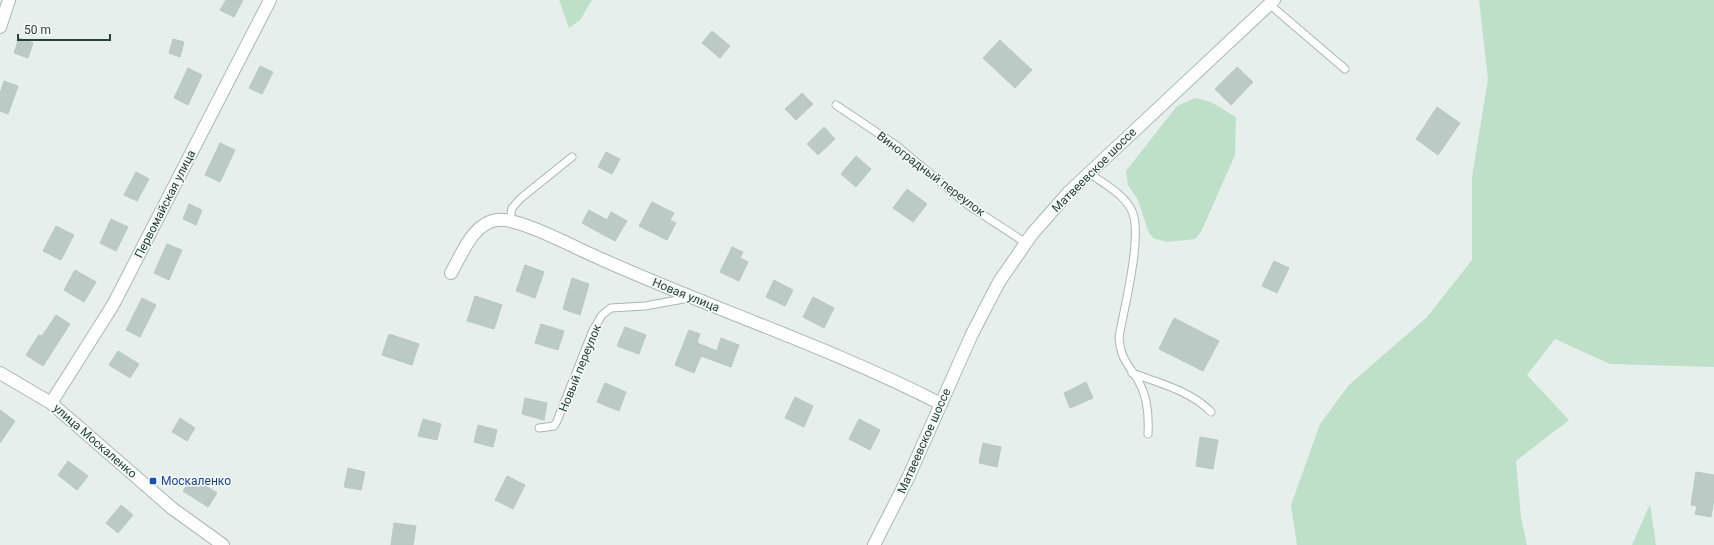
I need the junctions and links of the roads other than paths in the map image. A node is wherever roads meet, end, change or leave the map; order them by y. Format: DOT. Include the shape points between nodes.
graph roads {
  1 [pos="9,0"];
  2 [pos="270,0"];
  3 [pos="1271,2"];
  4 [pos="0,27"];
  5 [pos="1345,69"];
  6 [pos="836,105"];
  7 [pos="572,157"];
  8 [pos="1089,173"];
  9 [pos="510,220"];
  10 [pos="1026,243"];
  11 [pos="452,273"];
  12 [pos="691,298"];
  13 [pos="1132,373"];
  14 [pos="1,375"];
  15 [pos="51,403"];
  16 [pos="941,404"];
  17 [pos="1211,412"];
  18 [pos="539,428"];
  19 [pos="1148,434"];
  20 [pos="223,545"];
  21 [pos="874,545"];
  1 -- 4 [label="street"];
  2 -- 15 [label="street, Первомайская улица" via="113,305"];
  3 -- 5 [label="lane"];
  3 -- 8 [label="street, Матвеевское шоссе"];
  6 -- 10 [label="lane, Виноградный переулок" via="897,146 968,205"];
  7 -- 9 [label="lane" via="521,198 512,208"];
  8 -- 10 [label="street, Матвеевское шоссе" via="1069,192"];
  8 -- 13 [label="lane" via="1118,194 1131,211 1135,224 1136,244 1119,337 1120,350"];
  9 -- 11 [label="street, Новая улица" via="498,219 486,223 474,233"];
  9 -- 12 [label="street, Новая улица"];
  10 -- 16 [label="street, Матвеевское шоссе" via="996,288"];
  12 -- 16 [label="street, Новая улица" via="889,378"];
  12 -- 18 [label="lane, Новый переулок" via="646,306 611,308 602,315 593,330 557,421 554,426"];
  13 -- 17 [label="lane" via="1191,396"];
  13 -- 19 [label="lane" via="1139,382 1147,403"];
  14 -- 15 [label="street, улица Москаленко"];
  15 -- 20 [label="street, улица Москаленко" via="173,509"];
  16 -- 21 [label="street, Матвеевское шоссе"];
}
